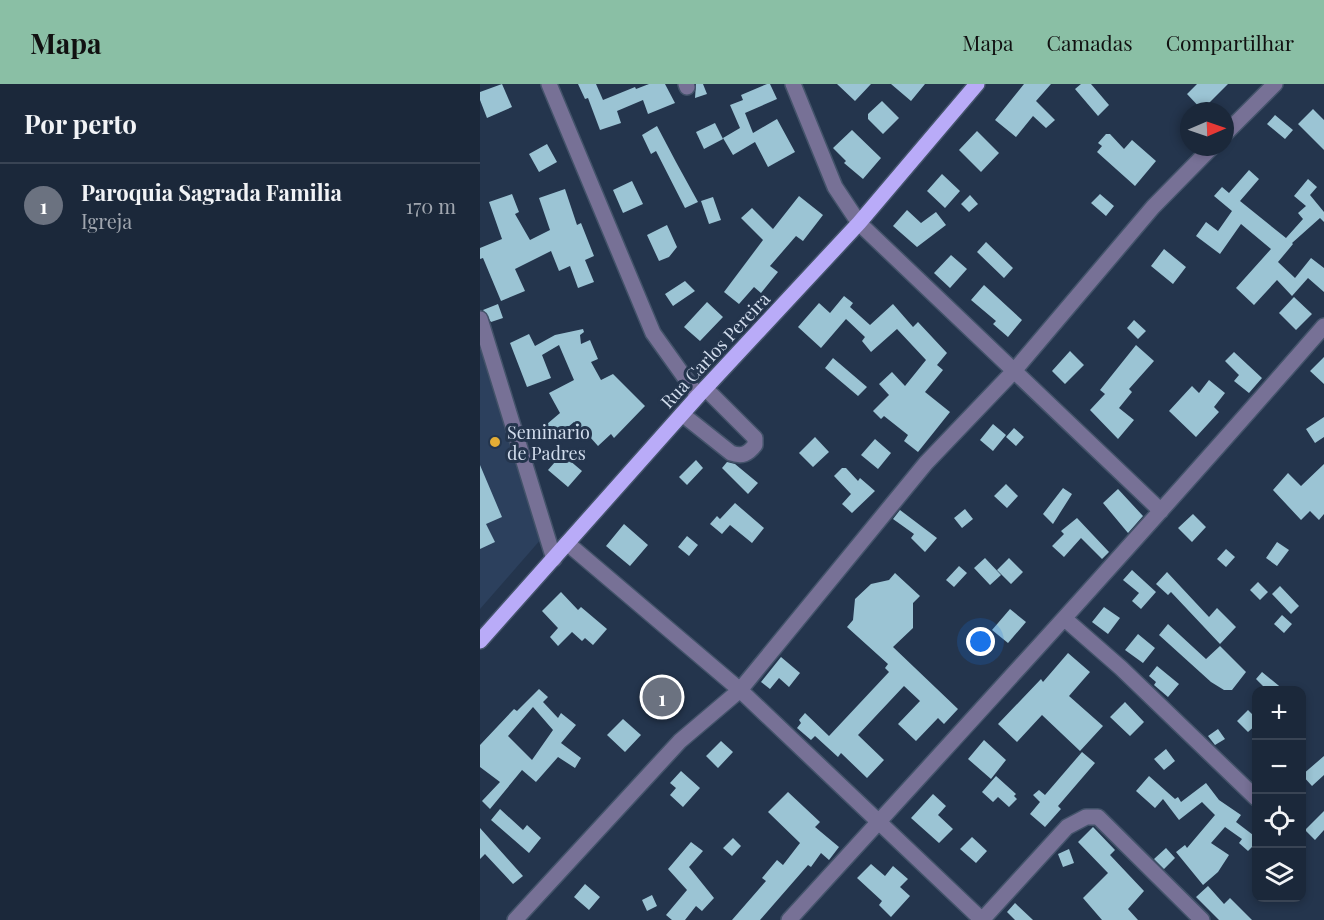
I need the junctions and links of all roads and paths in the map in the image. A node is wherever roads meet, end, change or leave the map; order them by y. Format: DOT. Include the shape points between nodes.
graph roads {
  1 [pos="549,84"];
  2 [pos="794,84"];
  3 [pos="977,84"];
  4 [pos="1275,84"];
  5 [pos="1234,125"];
  6 [pos="1203,156"];
  7 [pos="859,223"];
  8 [pos="480,320"];
  9 [pos="1324,326"];
  10 [pos="1014,371"];
  11 [pos="702,392"];
  12 [pos="682,414"];
  13 [pos="1161,511"];
  14 [pos="567,543"];
  15 [pos="554,559"];
  16 [pos="1065,619"];
  17 [pos="480,641"];
  18 [pos="740,690"];
  19 [pos="1253,794"];
  20 [pos="880,820"];
  21 [pos="515,920"];
  22 [pos="789,920"];
  23 [pos="982,920"];
  24 [pos="1202,920"];
  1 -- 11 [label="street" via="652,333"];
  2 -- 7 [label="street" via="835,187"];
  3 -- 7 [label="main road, Rua Carlos Pereira"];
  4 -- 5 [label="street"];
  6 -- 10 [label="street" via="1153,207"];
  7 -- 10 [label="street"];
  7 -- 11 [label="main road, Rua Carlos Pereira"];
  8 -- 15 [label="street"];
  9 -- 13 [label="street"];
  10 -- 13 [label="street"];
  10 -- 18 [label="street" via="926,463"];
  11 -- 12 [label="main road, Rua Carlos Pereira"];
  11 -- 12 [label="street" via="755,438 748,453 731,453"];
  12 -- 14 [label="main road, Rua Carlos Pereira"];
  13 -- 16 [label="street"];
  14 -- 15 [label="main road, Rua Carlos Pereira"];
  14 -- 18 [label="street"];
  15 -- 17 [label="main road, Rua Carlos Pereira"];
  16 -- 19 [label="street"];
  16 -- 20 [label="street"];
  18 -- 20 [label="street"];
  18 -- 21 [label="street" via="680,741"];
  20 -- 22 [label="street"];
  20 -- 23 [label="street"];
  23 -- 24 [label="street" via="1067,827 1086,817 1098,817"];
}
